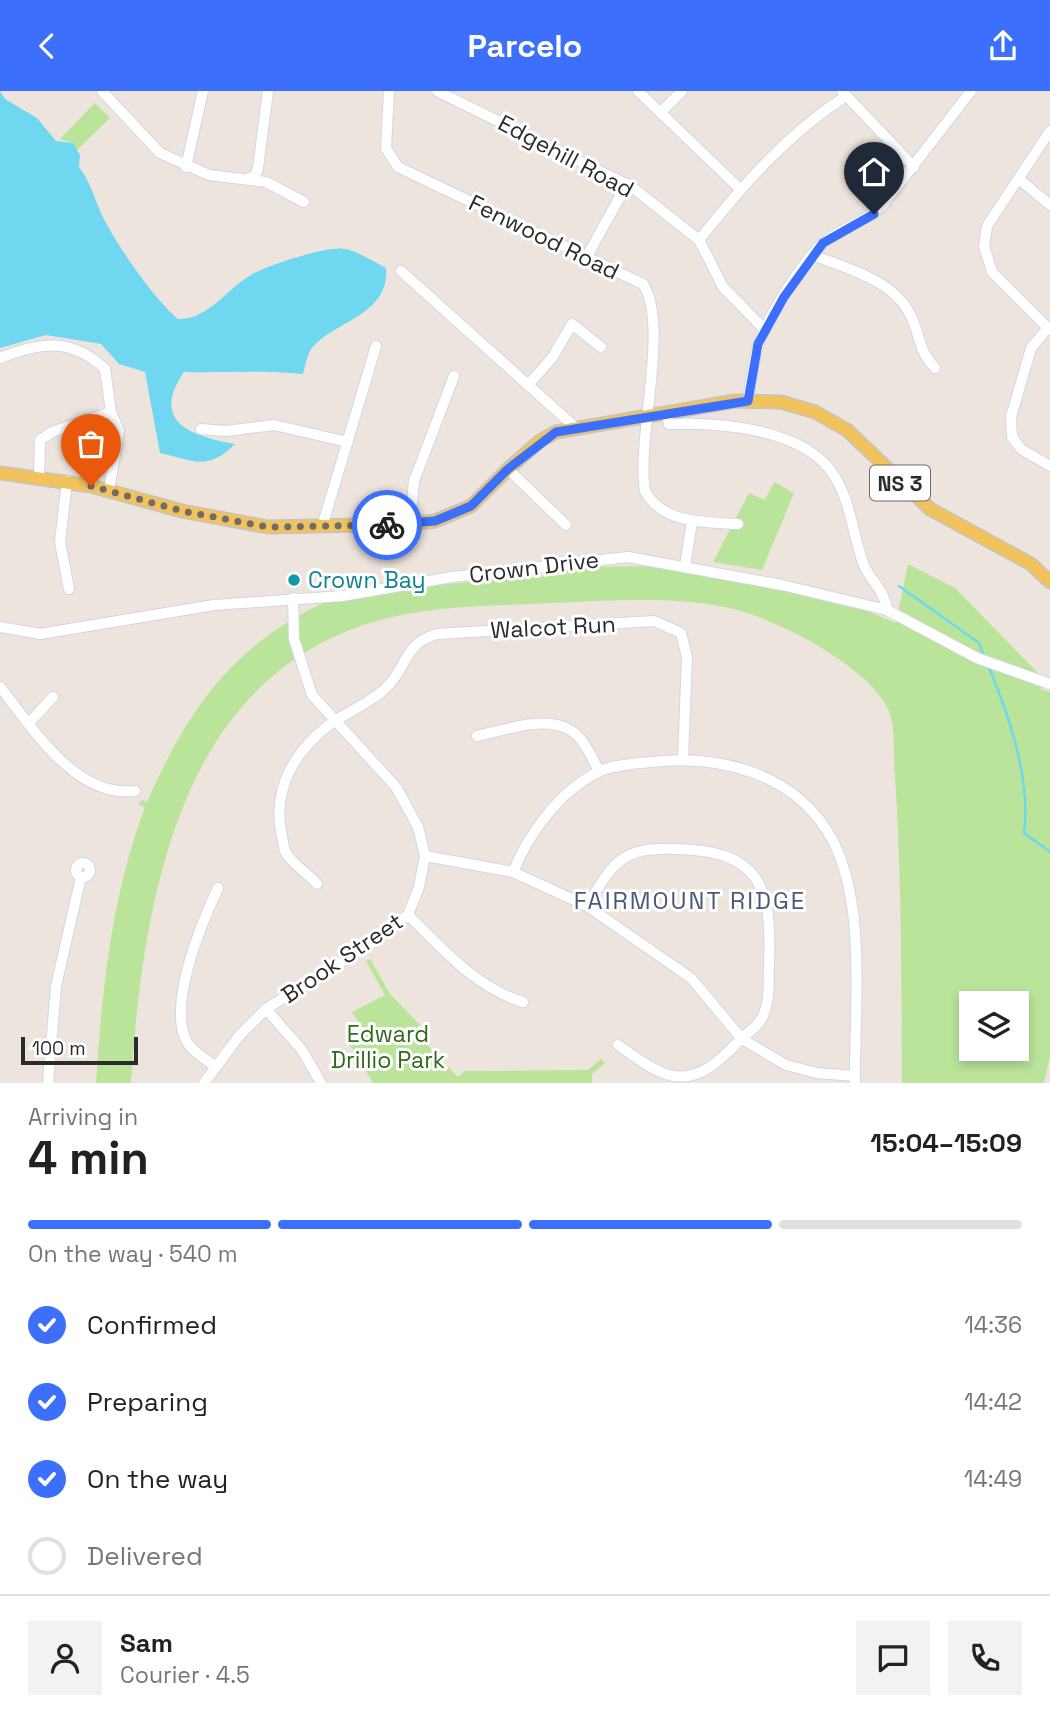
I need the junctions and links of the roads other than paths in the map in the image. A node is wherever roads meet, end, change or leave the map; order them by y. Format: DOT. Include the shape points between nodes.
graph roads {
  1 [pos="102,91"];
  2 [pos="203,91"];
  3 [pos="268,91"];
  4 [pos="389,91"];
  5 [pos="437,91"];
  6 [pos="638,91"];
  7 [pos="682,91"];
  8 [pos="971,91"];
  9 [pos="844,93"];
  10 [pos="661,112"];
  11 [pos="1050,131"];
  12 [pos="186,167"];
  13 [pos="914,167"];
  14 [pos="245,179"];
  15 [pos="1020,180"];
  16 [pos="626,184"];
  17 [pos="740,189"];
  18 [pos="304,202"];
  19 [pos="1050,205"];
  20 [pos="699,240"];
  21 [pos="813,255"];
  22 [pos="586,258"];
  23 [pos="401,271"];
  24 [pos="1049,329"];
  25 [pos="765,330"];
  26 [pos="376,346"];
  27 [pos="601,347"];
  28 [pos="0,358"];
  29 [pos="935,368"];
  30 [pos="454,376"];
  31 [pos="528,385"];
  32 [pos="748,401"];
  33 [pos="111,412"];
  34 [pos="666,412"];
  35 [pos="649,415"];
  36 [pos="575,427"];
  37 [pos="201,429"];
  38 [pos="348,442"];
  39 [pos="1050,467"];
  40 [pos="508,469"];
  41 [pos="0,473"];
  42 [pos="39,477"];
  43 [pos="67,481"];
  44 [pos="109,490"];
  45 [pos="692,521"];
  46 [pos="411,524"];
  47 [pos="738,524"];
  48 [pos="566,525"];
  49 [pos="322,527"];
  50 [pos="685,566"];
  51 [pos="1050,582"];
  52 [pos="69,589"];
  53 [pos="293,598"];
  54 [pos="887,610"];
  55 [pos="0,627"];
  56 [pos="1050,684"];
  57 [pos="0,687"];
  58 [pos="53,697"];
  59 [pos="334,722"];
  60 [pos="29,723"];
  61 [pos="477,736"];
  62 [pos="683,759"];
  63 [pos="599,771"];
  64 [pos="135,791"];
  65 [pos="425,856"];
  66 [pos="513,872"];
  67 [pos="81,877"];
  68 [pos="317,884"];
  69 [pos="218,888"];
  70 [pos="587,906"];
  71 [pos="408,915"];
  72 [pos="523,1002"];
  73 [pos="266,1009"];
  74 [pos="742,1039"];
  75 [pos="618,1045"];
  76 [pos="214,1066"];
  77 [pos="855,1080"];
  78 [pos="48,1083"];
  79 [pos="204,1083"];
  80 [pos="321,1083"];
  1 -- 12 [label="street" via="160,153"];
  2 -- 12 [label="street"];
  3 -- 14 [label="street" via="258,168 255,177"];
  4 -- 22 [label="street, Fenwood Road" via="386,148 398,167"];
  5 -- 16 [label="street, Edgehill Road"];
  6 -- 10 [label="street"];
  7 -- 10 [label="street"];
  8 -- 13 [label="street"];
  9 -- 13 [label="street"];
  9 -- 17 [label="street" via="808,120"];
  10 -- 17 [label="street"];
  11 -- 15 [label="street"];
  12 -- 14 [label="street"];
  13 -- 21 [label="street" via="870,217 831,237"];
  14 -- 18 [label="street" via="266,182"];
  15 -- 19 [label="street"];
  15 -- 24 [label="street" via="987,226 984,246 992,272"];
  16 -- 20 [label="street, Edgehill Road"];
  16 -- 22 [label="street"];
  17 -- 20 [label="street"];
  20 -- 25 [label="street, Edgehill Road" via="723,286"];
  21 -- 25 [label="street"];
  21 -- 29 [label="street" via="887,287 911,315 922,354"];
  22 -- 35 [label="street, Fenwood Road" via="643,284 647,291"];
  23 -- 31 [label="street"];
  24 -- 39 [label="street" via="1031,348 1011,417 1012,437 1021,449"];
  25 -- 32 [label="street" via="758,344"];
  26 -- 38 [label="street"];
  27 -- 31 [label="street" via="572,324 552,358"];
  28 -- 33 [label="street" via="47,343 85,353 104,369"];
  30 -- 46 [label="street" via="414,481"];
  31 -- 36 [label="street"];
  32 -- 34 [label="main road, NS 3"];
  32 -- 51 [label="main road, NS 3" via="781,402 831,419 930,509 1031,564"];
  33 -- 42 [label="street" via="40,440"];
  33 -- 44 [label="street" via="118,431"];
  34 -- 35 [label="main road, NS 3"];
  34 -- 54 [label="street" via="668,424 712,423 792,441 822,462 844,494 864,565 886,595"];
  35 -- 36 [label="main road, NS 3"];
  35 -- 45 [label="street" via="643,439 645,491 672,515"];
  36 -- 40 [label="main road, NS 3" via="548,436"];
  37 -- 38 [label="street" via="274,425"];
  38 -- 49 [label="street"];
  40 -- 46 [label="main road, NS 3" via="471,506 435,521"];
  40 -- 48 [label="street"];
  41 -- 42 [label="main road, NS 3"];
  42 -- 43 [label="main road, NS 3"];
  43 -- 44 [label="main road, NS 3"];
  43 -- 52 [label="street" via="60,542"];
  44 -- 49 [label="main road, NS 3" via="237,522"];
  45 -- 47 [label="street"];
  45 -- 50 [label="street"];
  46 -- 49 [label="main road, NS 3"];
  50 -- 53 [label="street, Crown Drive" via="628,557 452,577 342,596"];
  50 -- 54 [label="street, Crown Drive"];
  53 -- 55 [label="street, Crown Drive" via="214,605 40,634"];
  53 -- 59 [label="street, Brook Street" via="294,639 312,695"];
  54 -- 56 [label="street, Crown Drive" via="977,658"];
  57 -- 60 [label="street"];
  58 -- 60 [label="street"];
  59 -- 62 [label="street, Walcot Run" via="389,685 421,638 654,621 681,633 687,657"];
  59 -- 65 [label="street, Brook Street" via="396,787 418,827"];
  59 -- 68 [label="street" via="293,762 280,791 278,813 284,849"];
  60 -- 64 [label="street" via="67,768 117,793"];
  61 -- 63 [label="street" via="531,724 554,725 571,731"];
  62 -- 63 [label="street"];
  62 -- 77 [label="street" via="712,760 762,775 808,805 833,841 854,921"];
  63 -- 66 [label="street" via="552,809 522,850"];
  65 -- 66 [label="street"];
  65 -- 71 [label="street, Brook Street"];
  66 -- 70 [label="street"];
  67 -- 78 [label="street" via="56,986"];
  69 -- 76 [label="street" via="191,950 181,1023 186,1042"];
  70 -- 74 [label="street" via="691,978"];
  70 -- 74 [label="street" via="611,866 649,848 721,852 751,871 769,910 767,1006 760,1022"];
  71 -- 72 [label="street" via="474,977 505,997"];
  71 -- 73 [label="street, Brook Street" via="380,938"];
  73 -- 76 [label="street, Brook Street"];
  73 -- 80 [label="street" via="302,1050"];
  74 -- 75 [label="street" via="718,1063 694,1075 674,1076"];
  74 -- 77 [label="street" via="786,1065"];
  76 -- 79 [label="street, Brook Street"];
}
